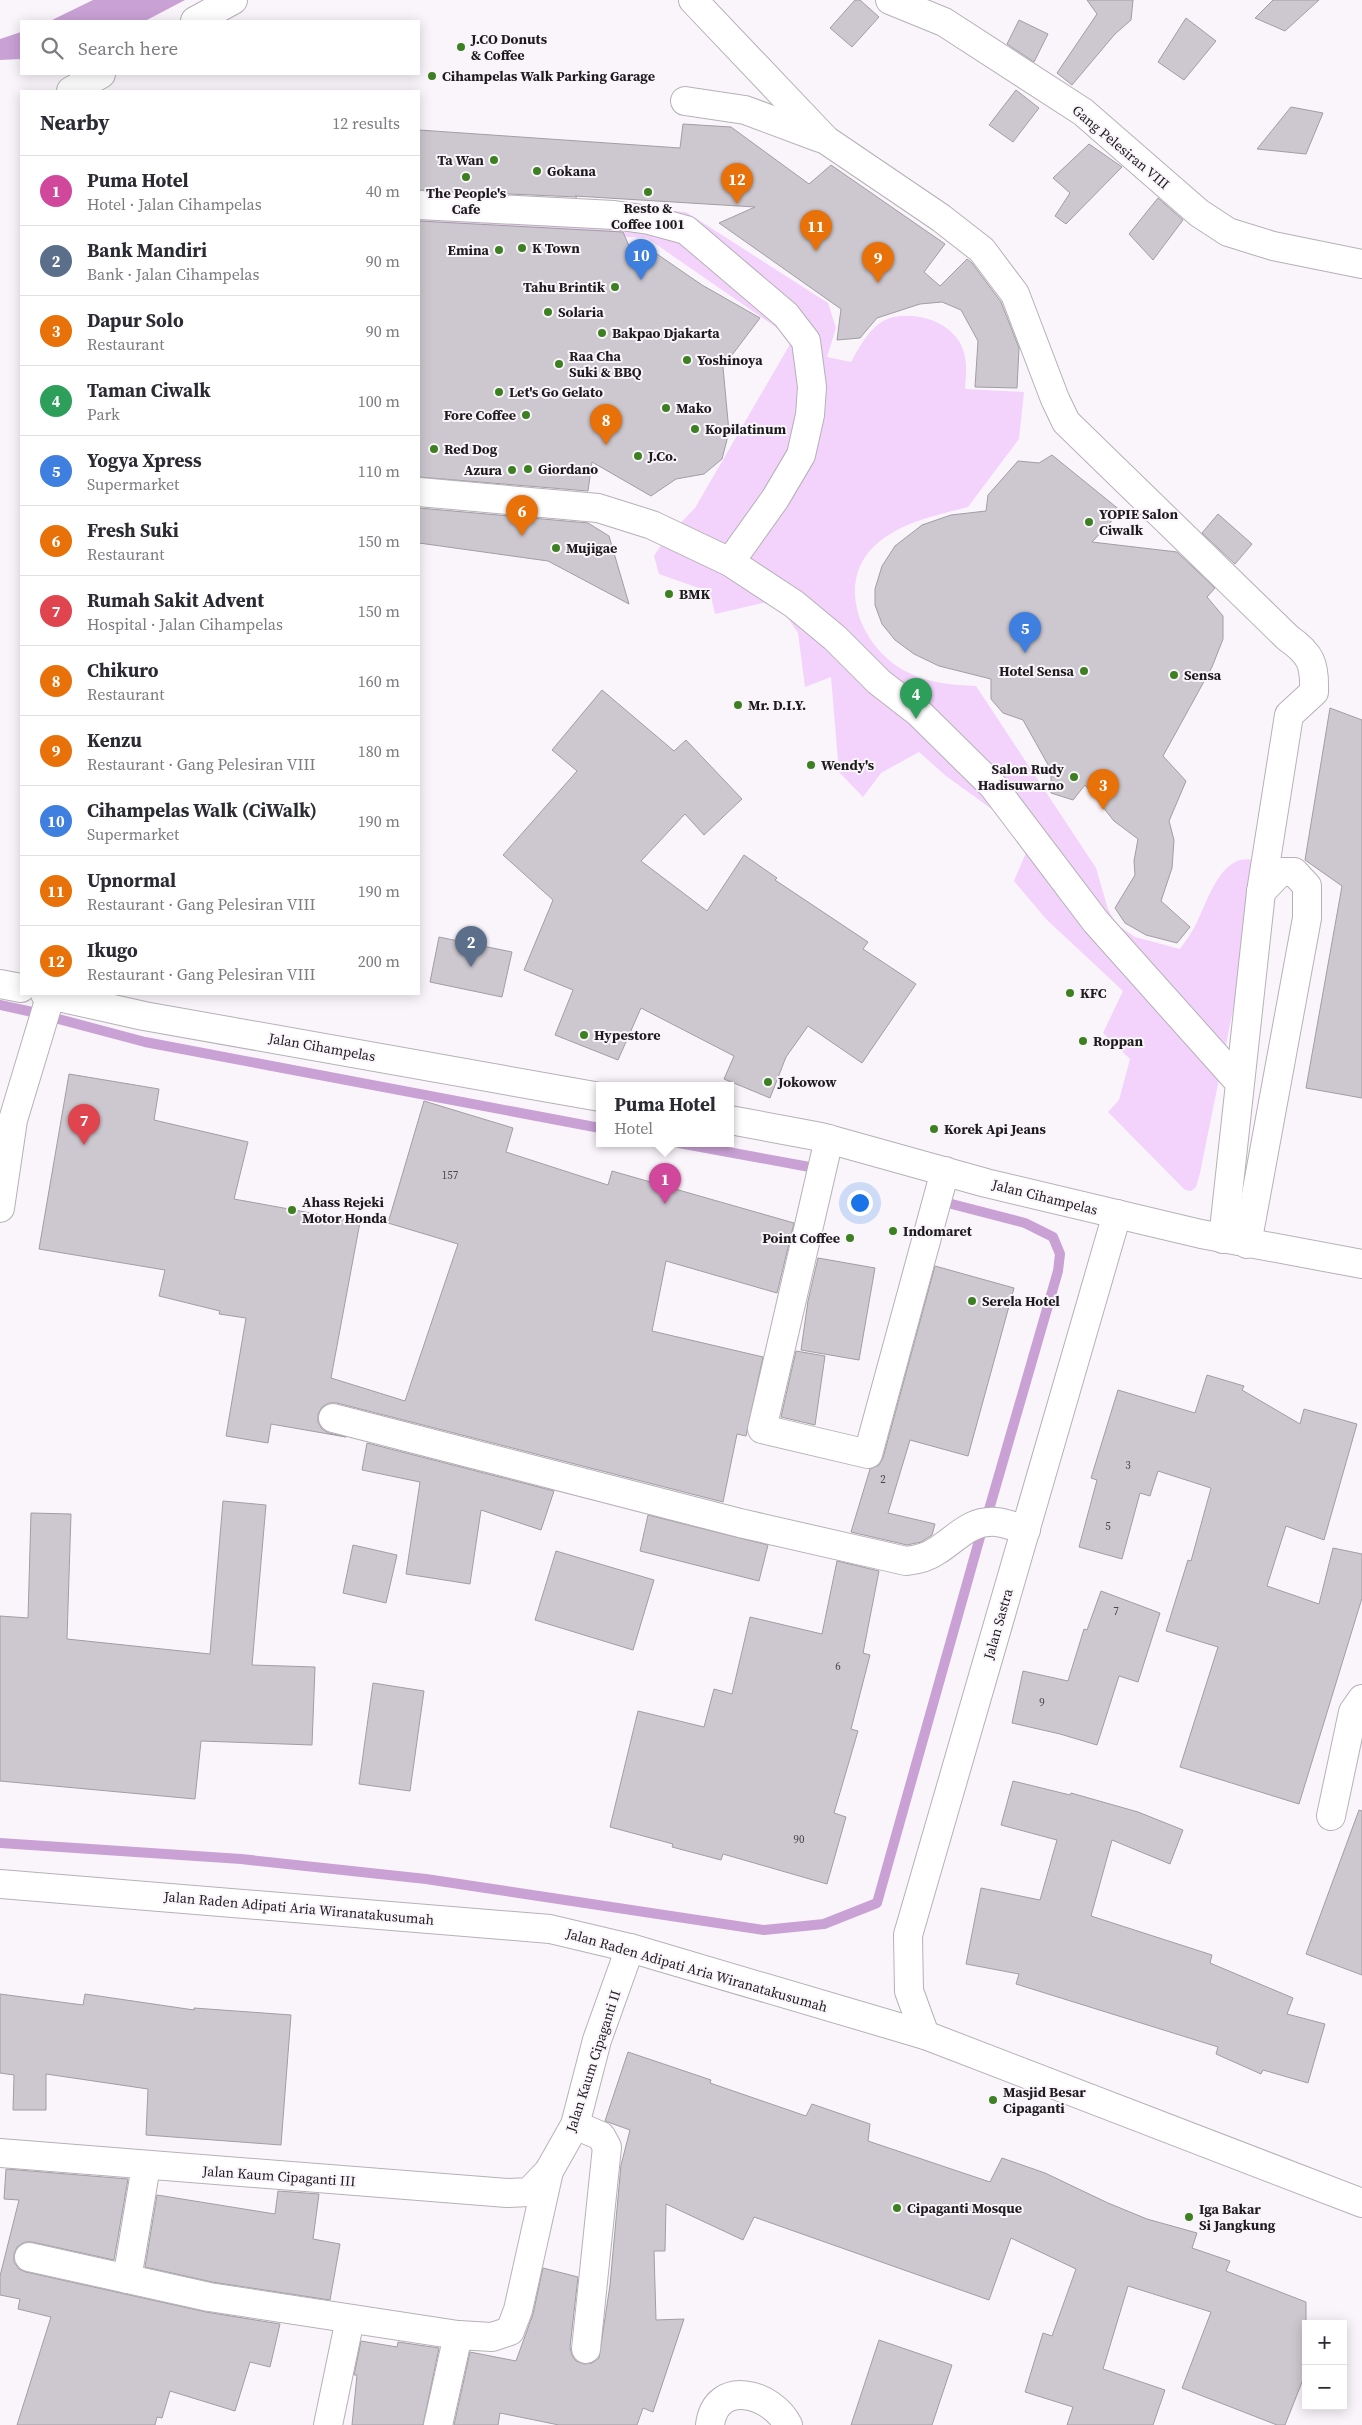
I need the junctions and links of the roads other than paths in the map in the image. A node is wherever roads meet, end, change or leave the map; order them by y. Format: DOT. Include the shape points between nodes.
graph roads {
  1 [pos="233,0"];
  2 [pos="693,0"];
  3 [pos="890,0"];
  4 [pos="197,20"];
  5 [pos="99,75"];
  6 [pos="73,90"];
  7 [pos="685,101"];
  8 [pos="826,140"];
  9 [pos="420,206"];
  10 [pos="1362,264"];
  11 [pos="420,492"];
  12 [pos="730,562"];
  13 [pos="1261,892"];
  14 [pos="0,984"];
  15 [pos="20,988"];
  16 [pos="49,995"];
  17 [pos="53,995"];
  18 [pos="1239,1082"];
  19 [pos="596,1095"];
  20 [pos="6,1120"];
  21 [pos="734,1121"];
  22 [pos="830,1139"];
  23 [pos="944,1171"];
  24 [pos="0,1208"];
  25 [pos="1117,1214"];
  26 [pos="1235,1242"];
  27 [pos="1362,1264"];
  28 [pos="333,1418"];
  29 [pos="1026,1530"];
  30 [pos="1362,1699"];
  31 [pos="1331,1816"];
  32 [pos="0,1884"];
  33 [pos="630,1948"];
  34 [pos="925,2035"];
  35 [pos="575,2125"];
  36 [pos="0,2153"];
  37 [pos="146,2166"];
  38 [pos="549,2171"];
  39 [pos="1362,2202"];
  40 [pos="29,2257"];
  41 [pos="127,2279"];
  42 [pos="350,2319"];
  43 [pos="458,2335"];
  44 [pos="586,2349"];
  45 [pos="328,2425"];
  46 [pos="438,2425"];
  47 [pos="710,2425"];
  48 [pos="788,2425"];
  1 -- 4 [label="street"];
  2 -- 8 [label="street"];
  3 -- 10 [label="street, Gang Pelesiran VIII" via="944,22 1083,112 1199,213 1228,232 1273,246"];
  5 -- 6 [label="street"];
  7 -- 8 [label="street" via="745,110"];
  8 -- 13 [label="street" via="941,218 982,250 1015,294 1066,422 1288,638 1304,649 1315,670 1314,692 1289,715"];
  9 -- 12 [label="street" via="614,215 686,230 786,315 806,341 812,387 805,439 801,455 776,499"];
  11 -- 12 [label="street" via="598,508 652,525"];
  12 -- 18 [label="street" via="794,604 835,638 994,786 1096,922"];
  13 -- 18 [label="street"];
  13 -- 26 [label="street" via="1280,872 1294,872 1307,886 1307,918"];
  14 -- 15 [label="street"];
  16 -- 20 [label="street"];
  17 -- 19 [label="street, Jalan Cihampelas" via="144,1016"];
  18 -- 26 [label="street"];
  20 -- 24 [label="street"];
  21 -- 22 [label="street, Jalan Cihampelas"];
  22 -- 23 [label="street, Jalan Cihampelas"];
  22 -- 23 [label="street" via="762,1429 868,1454"];
  23 -- 25 [label="street, Jalan Cihampelas"];
  25 -- 26 [label="street, Jalan Cihampelas"];
  25 -- 29 [label="street, Jalan Sastra"];
  26 -- 27 [label="street, Jalan Cihampelas"];
  28 -- 29 [label="street" via="740,1523 906,1561 920,1559 939,1550 974,1524 995,1522"];
  29 -- 34 [label="street, Jalan Sastra" via="908,1934 909,1991"];
  30 -- 31 [label="street" via="1353,1712"];
  32 -- 33 [label="street, Jalan Raden Adipati Aria Wiranatakusumah" via="550,1929"];
  33 -- 34 [label="street, Jalan Raden Adipati Aria Wiranatakusumah"];
  33 -- 35 [label="street, Jalan Kaum Cipaganti II" via="597,2040"];
  34 -- 39 [label="street, Jalan Raden Adipati Aria Wiranatakusumah"];
  35 -- 38 [label="street, Jalan Kaum Cipaganti II"];
  35 -- 44 [label="street" via="601,2136 607,2147"];
  36 -- 37 [label="street, Jalan Kaum Cipaganti III"];
  37 -- 38 [label="street, Jalan Kaum Cipaganti III" via="507,2194 529,2192"];
  37 -- 41 [label="street"];
  38 -- 43 [label="street" via="518,2310 510,2331 492,2337"];
  40 -- 41 [label="street"];
  41 -- 42 [label="street" via="209,2297"];
  42 -- 43 [label="street"];
  42 -- 45 [label="street"];
  43 -- 46 [label="street"];
  47 -- 48 [label="street" via="712,2412 718,2403 741,2395 768,2403 779,2411"];
}
